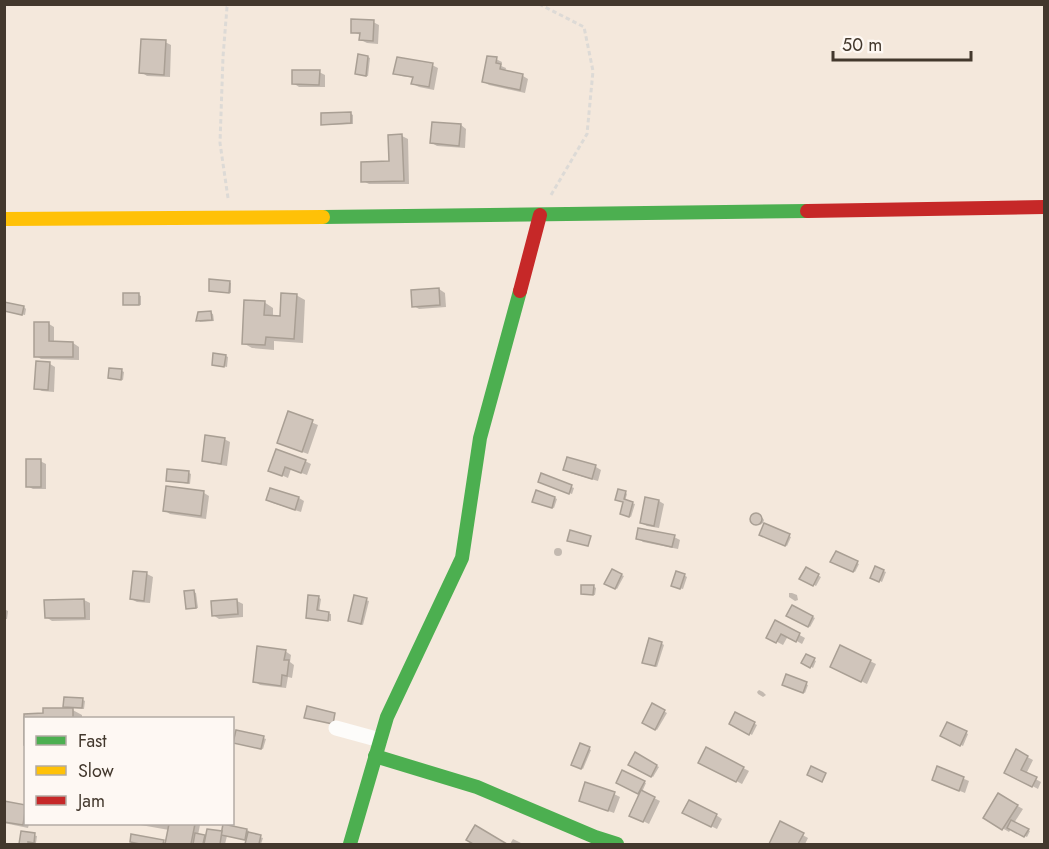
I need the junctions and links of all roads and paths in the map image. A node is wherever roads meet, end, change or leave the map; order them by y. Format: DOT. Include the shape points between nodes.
graph roads {
  1 [pos="539,4"];
  2 [pos="227,5"];
  3 [pos="1044,207"];
  4 [pos="540,215"];
  5 [pos="237,217"];
  6 [pos="4,219"];
  7 [pos="336,728"];
  8 [pos="380,740"];
  9 [pos="375,756"];
  10 [pos="350,844"];
  11 [pos="617,844"];
  1 -- 4 [label="path" via="584,27 593,71 587,134"];
  2 -- 5 [label="path" via="220,143 227,196"];
  3 -- 4 [label="main road"];
  4 -- 5 [label="main road"];
  4 -- 8 [label="main road" via="480,438 462,558 387,717"];
  5 -- 6 [label="main road"];
  7 -- 8 [label="street"];
  8 -- 9 [label="main road"];
  9 -- 10 [label="main road"];
  9 -- 11 [label="main road" via="477,787"];
}
